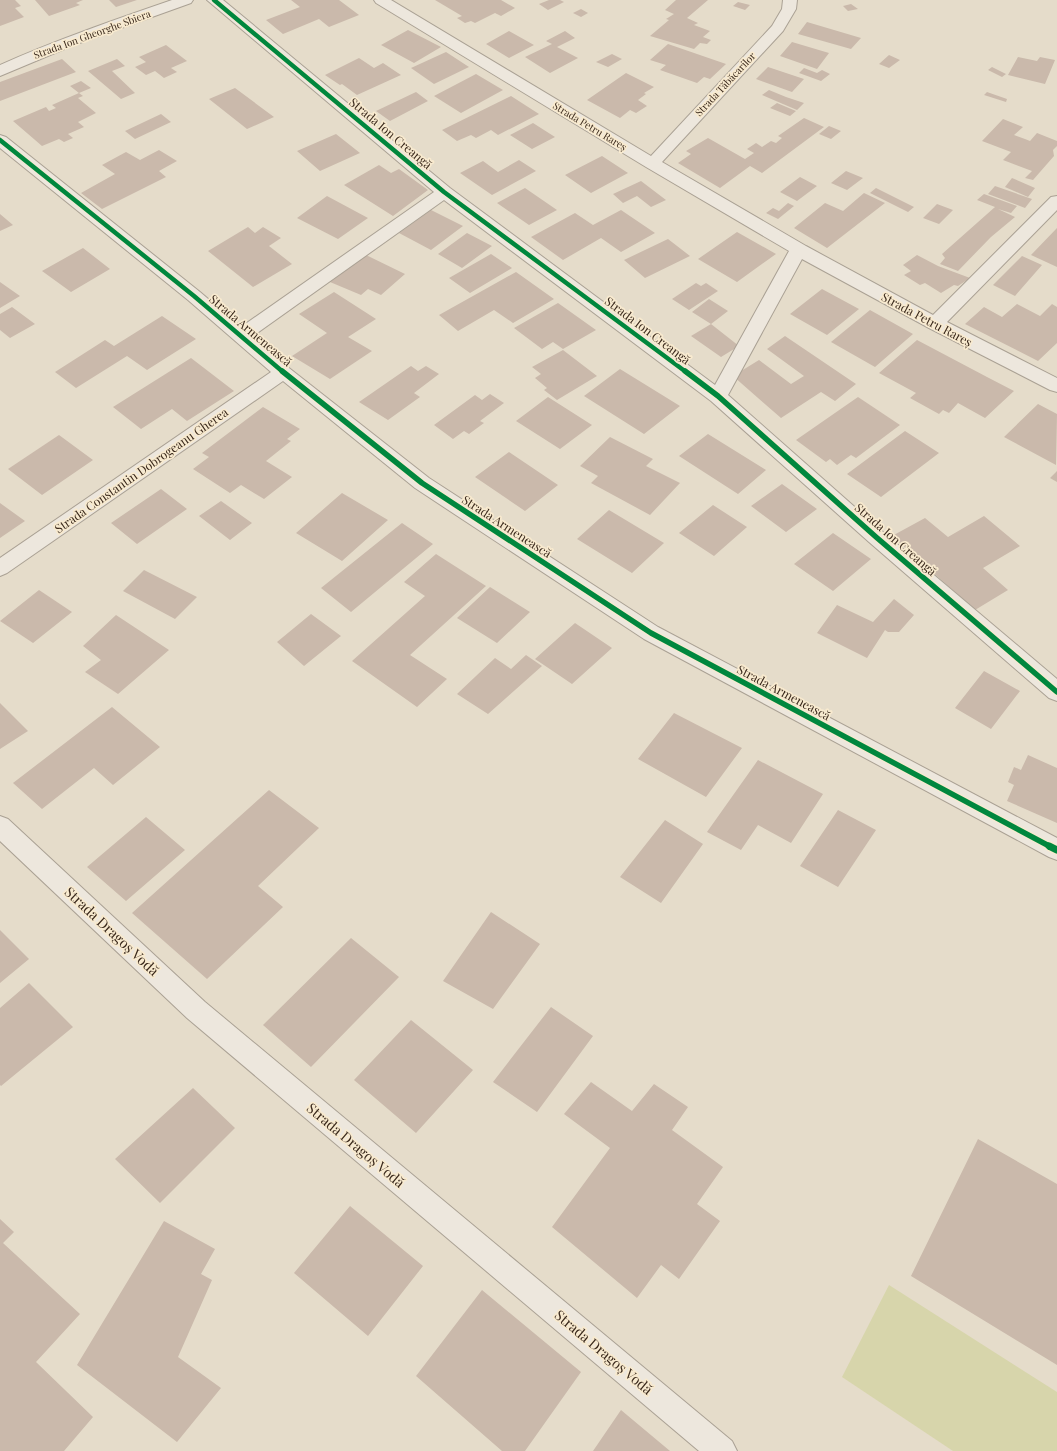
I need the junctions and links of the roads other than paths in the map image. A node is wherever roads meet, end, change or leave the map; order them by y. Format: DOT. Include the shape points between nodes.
graph roads {
  1 [pos="186,0"];
  2 [pos="214,0"];
  3 [pos="381,0"];
  4 [pos="790,0"];
  5 [pos="0,71"];
  6 [pos="0,140"];
  7 [pos="652,164"];
  8 [pos="444,192"];
  9 [pos="1057,201"];
  10 [pos="799,249"];
  11 [pos="935,324"];
  12 [pos="241,336"];
  13 [pos="283,372"];
  14 [pos="1057,386"];
  15 [pos="718,396"];
  16 [pos="0,568"];
  17 [pos="1057,692"];
  18 [pos="0,826"];
  19 [pos="1057,850"];
  20 [pos="722,1451"];
  1 -- 5 [label="street, Strada Ion Gheorghe Sbiera" via="28,58"];
  2 -- 8 [label="street, Strada Ion Creangă"];
  3 -- 7 [label="street, Strada Petru Rareș"];
  4 -- 7 [label="street, Strada Tăbăcarilor" via="789,9 778,28"];
  6 -- 12 [label="street, Strada Armenească"];
  7 -- 10 [label="street, Strada Petru Rareș"];
  8 -- 12 [label="street"];
  8 -- 15 [label="street, Strada Ion Creangă"];
  9 -- 11 [label="street"];
  10 -- 11 [label="street, Strada Petru Rareș"];
  10 -- 15 [label="street"];
  11 -- 14 [label="street, Strada Petru Rareș"];
  12 -- 13 [label="street, Strada Armenească"];
  13 -- 16 [label="street, Strada Constantin Dobrogeanu Gherea"];
  13 -- 19 [label="street, Strada Armenească" via="422,483 651,633"];
  15 -- 17 [label="street, Strada Ion Creangă" via="876,537"];
  18 -- 20 [label="street, Strada Dragoș Vodă" via="196,1010"];
}
